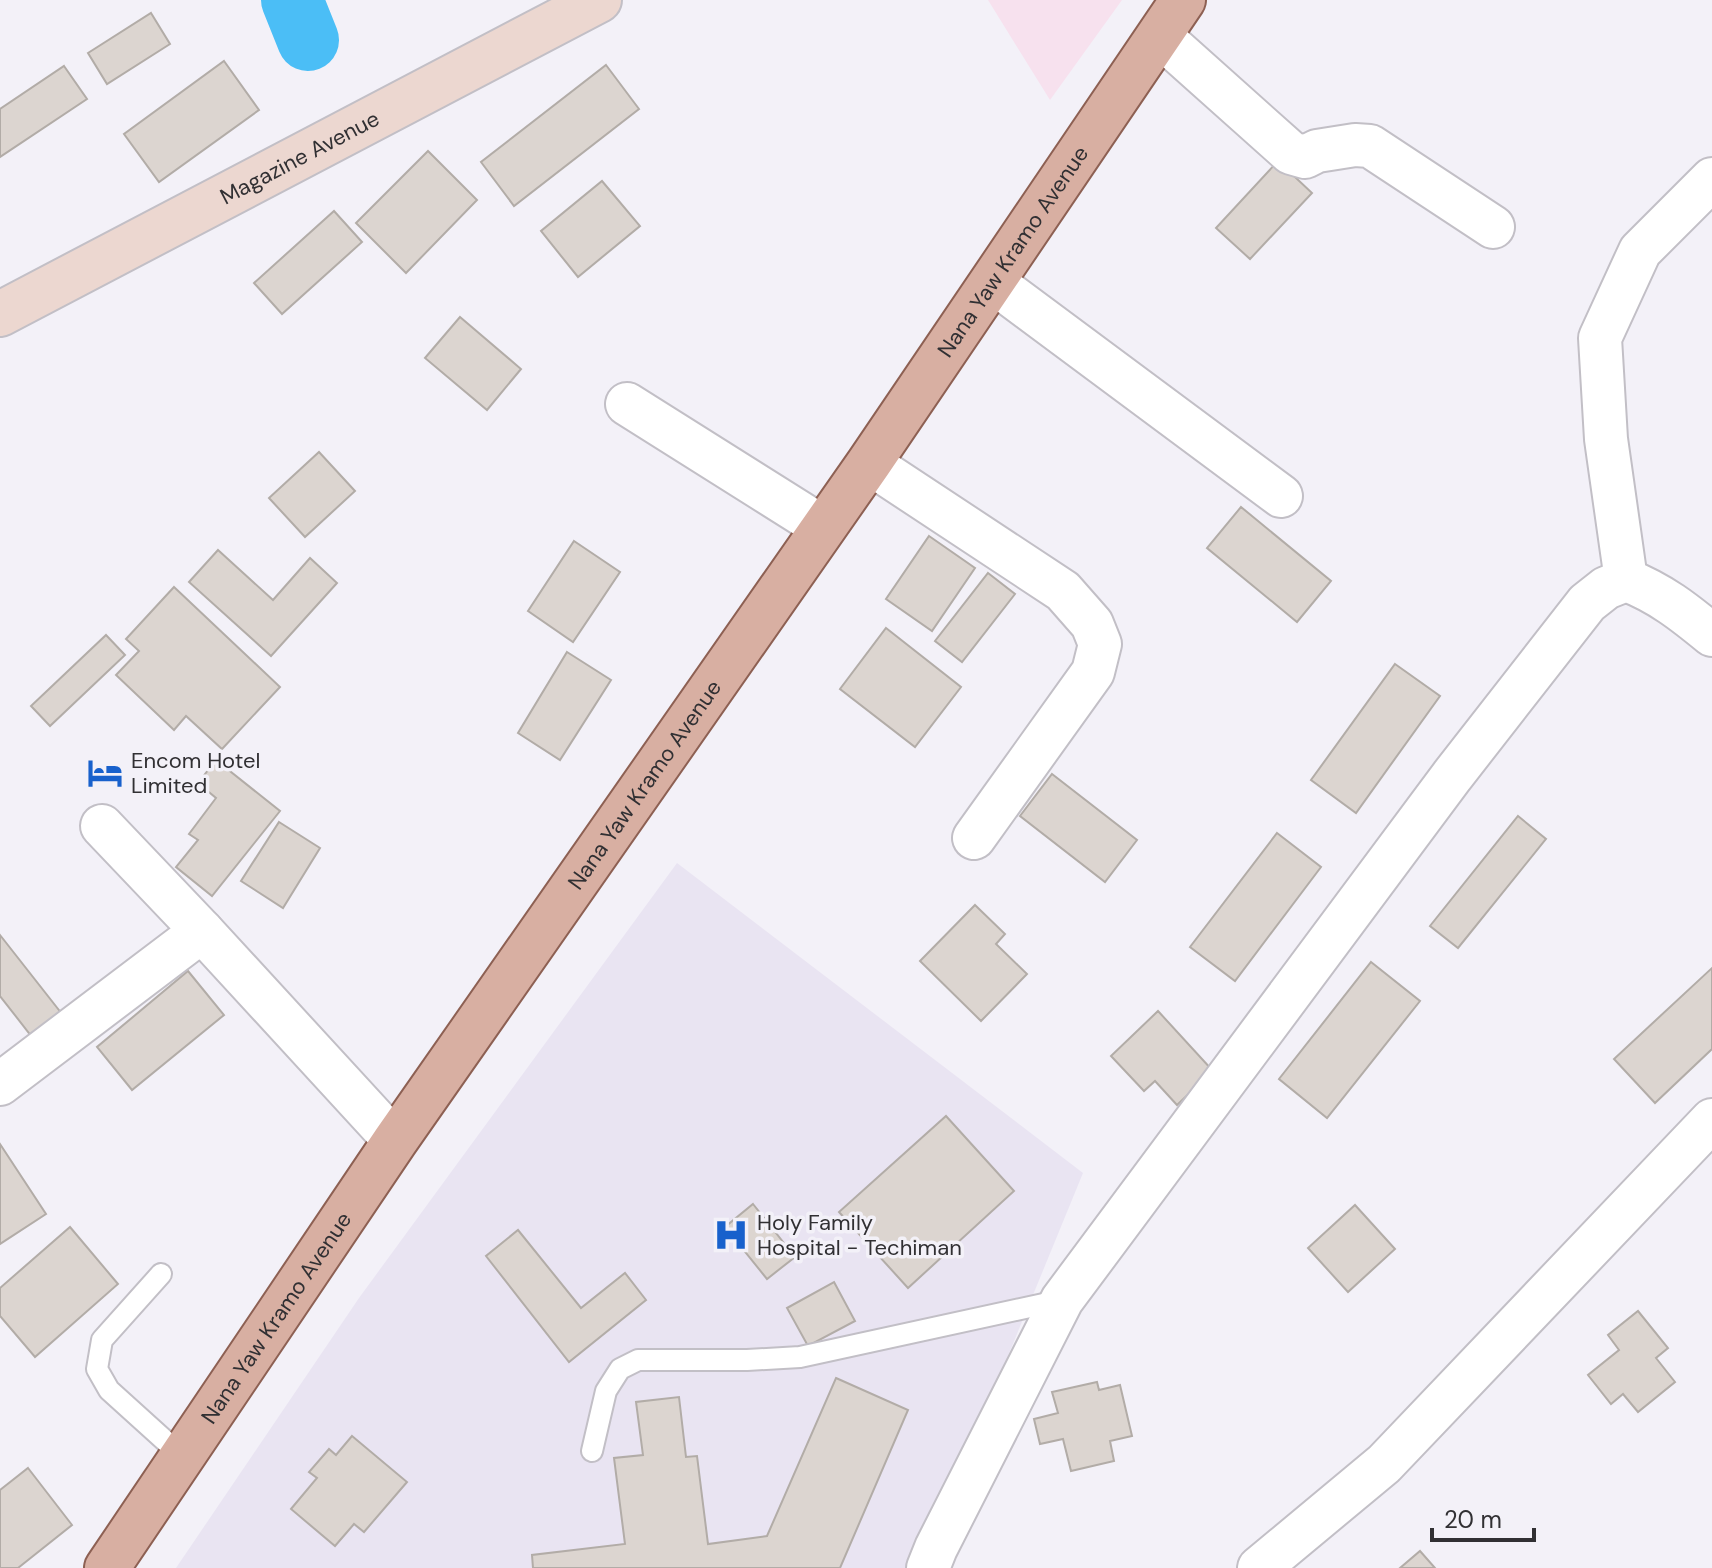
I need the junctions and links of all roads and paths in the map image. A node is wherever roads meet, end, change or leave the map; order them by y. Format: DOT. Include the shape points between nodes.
graph roads {
  1 [pos="599,0"];
  2 [pos="1171,17"];
  3 [pos="1712,179"];
  4 [pos="1493,227"];
  5 [pos="993,282"];
  6 [pos="0,314"];
  7 [pos="627,404"];
  8 [pos="869,463"];
  9 [pos="1281,496"];
  10 [pos="824,528"];
  11 [pos="1626,580"];
  12 [pos="1712,635"];
  13 [pos="102,826"];
  14 [pos="974,838"];
  15 [pos="202,931"];
  16 [pos="0,1084"];
  17 [pos="1712,1120"];
  18 [pos="395,1141"];
  19 [pos="161,1274"];
  20 [pos="1062,1300"];
  21 [pos="592,1451"];
  22 [pos="182,1456"];
  23 [pos="107,1568"];
  24 [pos="928,1568"];
  25 [pos="1259,1568"];
  1 -- 6 [label="street, Magazine Avenue"];
  2 -- 4 [label="street" via="1291,153 1305,157 1370,146"];
  2 -- 5 [label="main road, Nana Yaw Kramo Avenue"];
  3 -- 11 [label="street" via="1640,251 1600,338 1606,439"];
  5 -- 8 [label="main road, Nana Yaw Kramo Avenue"];
  5 -- 9 [label="street"];
  7 -- 10 [label="street"];
  8 -- 10 [label="main road, Nana Yaw Kramo Avenue"];
  8 -- 14 [label="street" via="1063,591 1092,624 1100,644 1093,672"];
  10 -- 18 [label="main road, Nana Yaw Kramo Avenue"];
  11 -- 12 [label="street" via="1677,606"];
  11 -- 20 [label="street" via="1606,588 1577,615"];
  13 -- 15 [label="street"];
  15 -- 16 [label="street"];
  15 -- 18 [label="street"];
  17 -- 25 [label="street" via="1384,1464"];
  18 -- 22 [label="main road, Nana Yaw Kramo Avenue"];
  19 -- 22 [label="lane" via="102,1340 97,1369 109,1390"];
  20 -- 21 [label="lane" via="800,1357 638,1360 620,1369 606,1391"];
  20 -- 24 [label="street"];
  22 -- 23 [label="main road, Nana Yaw Kramo Avenue"];
}
